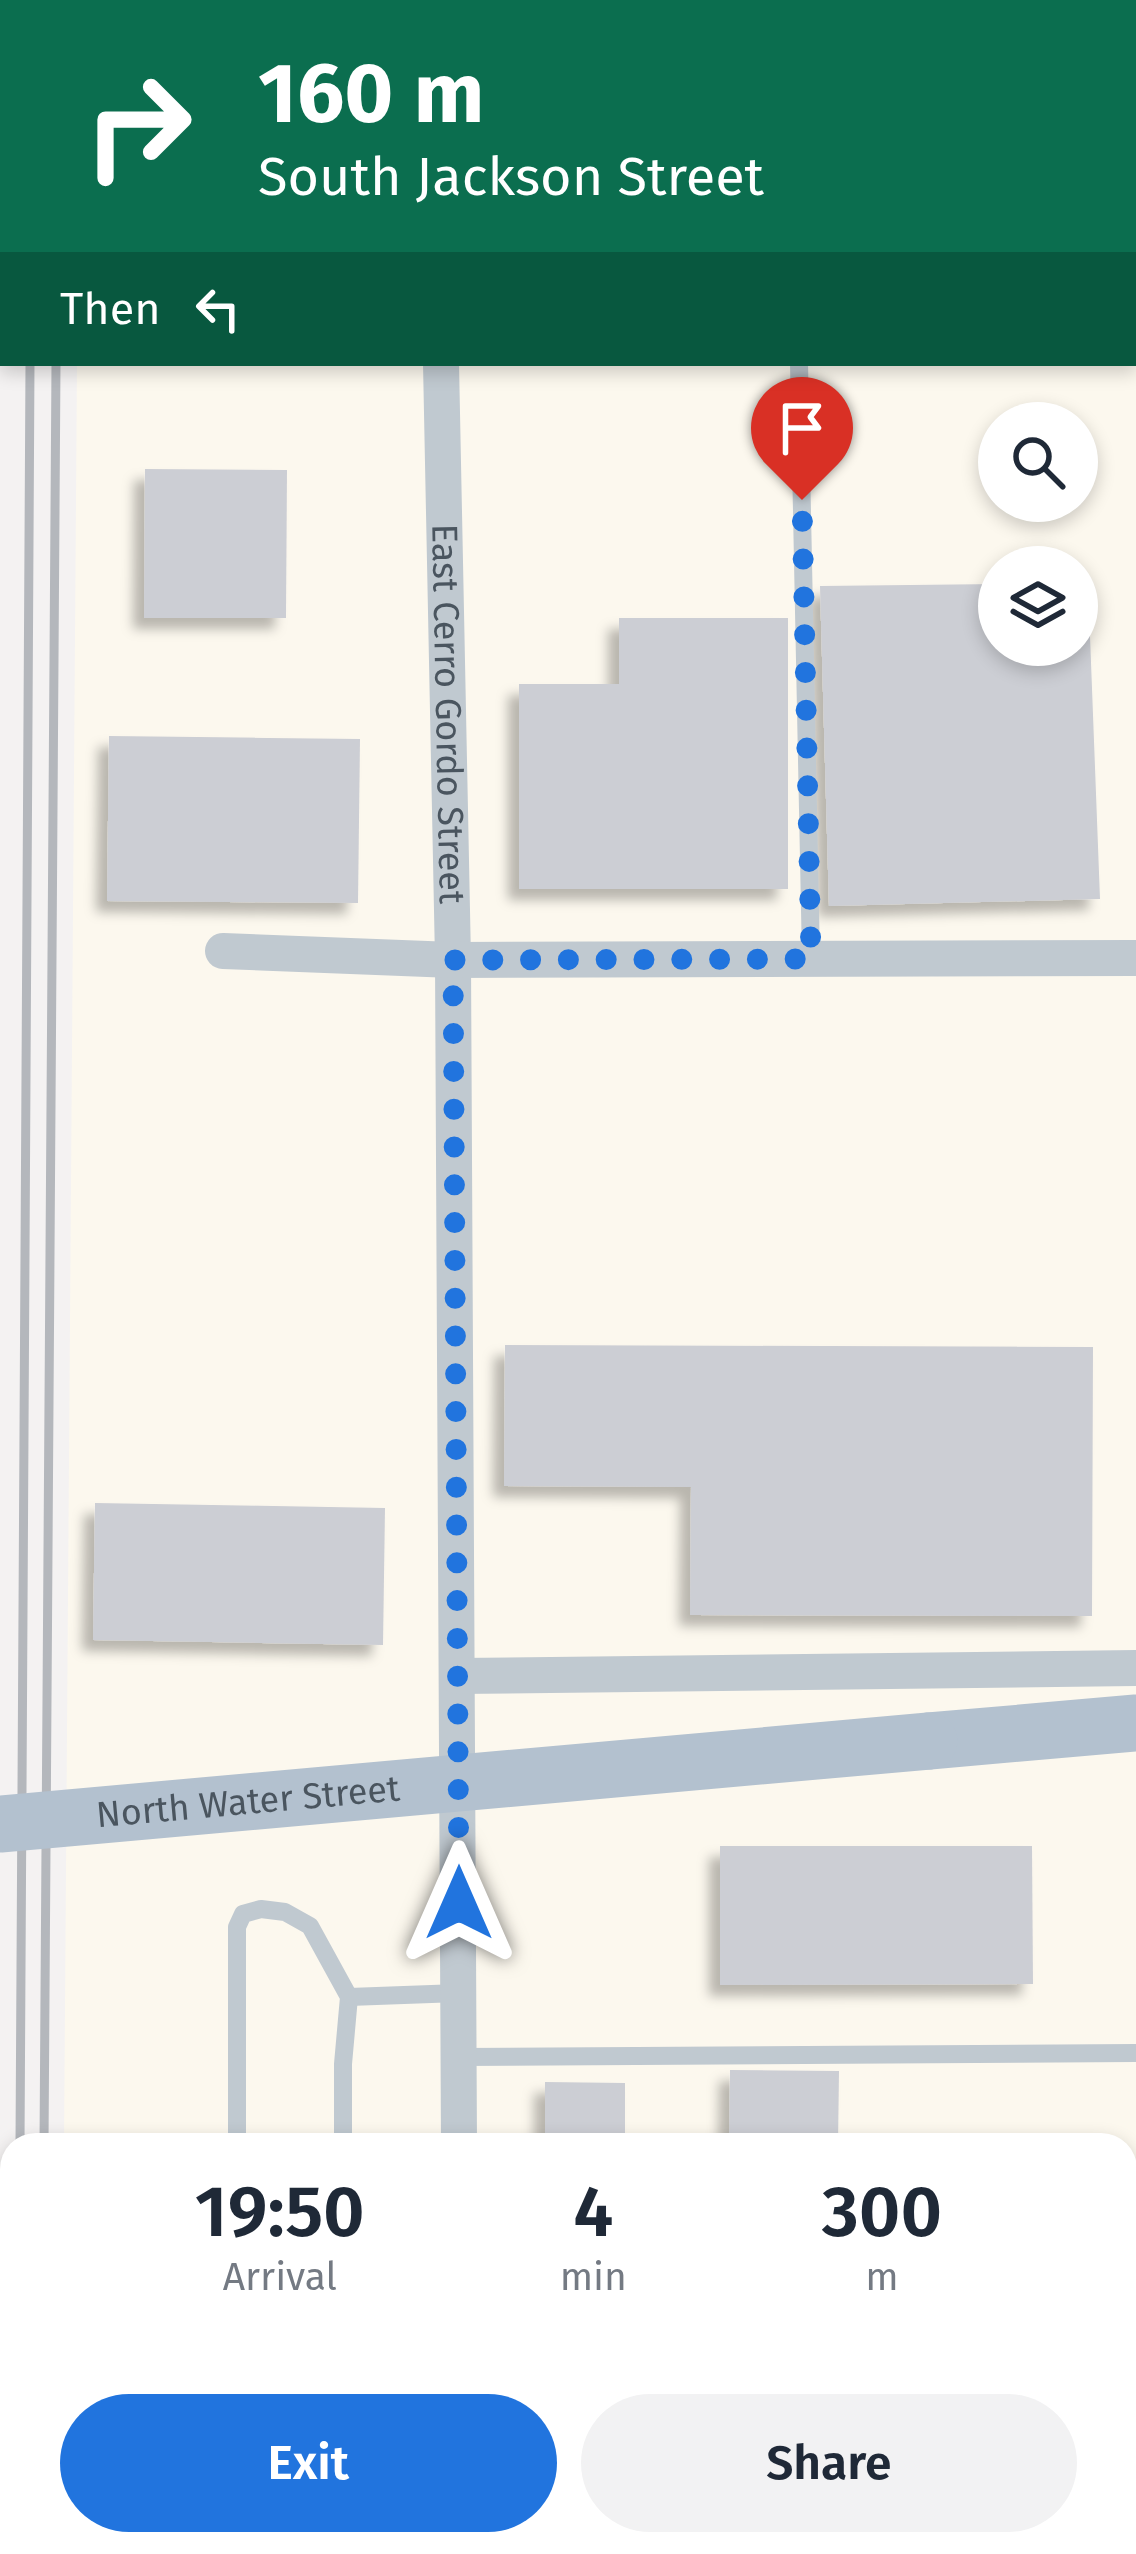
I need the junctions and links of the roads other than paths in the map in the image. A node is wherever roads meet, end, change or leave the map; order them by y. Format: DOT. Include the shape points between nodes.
graph roads {
  1 [pos="441,366"];
  2 [pos="799,366"];
  3 [pos="223,951"];
  4 [pos="1136,958"];
  5 [pos="811,959"];
  6 [pos="453,960"];
  7 [pos="1136,1668"];
  8 [pos="458,1676"];
  9 [pos="1136,1723"];
  10 [pos="0,1824"];
  11 [pos="459,1993"];
  12 [pos="349,1997"];
  13 [pos="1136,2053"];
  14 [pos="459,2057"];
  15 [pos="237,2133"];
  16 [pos="343,2133"];
  17 [pos="460,2133"];
  1 -- 6 [label="street, East Cerro Gordo Street"];
  2 -- 5 [label="lane"];
  3 -- 6 [label="street"];
  4 -- 5 [label="street"];
  5 -- 6 [label="street"];
  6 -- 8 [label="street, East Cerro Gordo Street"];
  7 -- 8 [label="street"];
  8 -- 11 [label="street, East Cerro Gordo Street"];
  9 -- 10 [label="main road, North Water Street, bridge"];
  11 -- 12 [label="lane"];
  11 -- 14 [label="street, East Cerro Gordo Street"];
  12 -- 15 [label="lane" via="310,1927 284,1912 243,1914"];
  12 -- 16 [label="lane"];
  13 -- 14 [label="lane"];
  14 -- 17 [label="street, East Cerro Gordo Street"];
}
